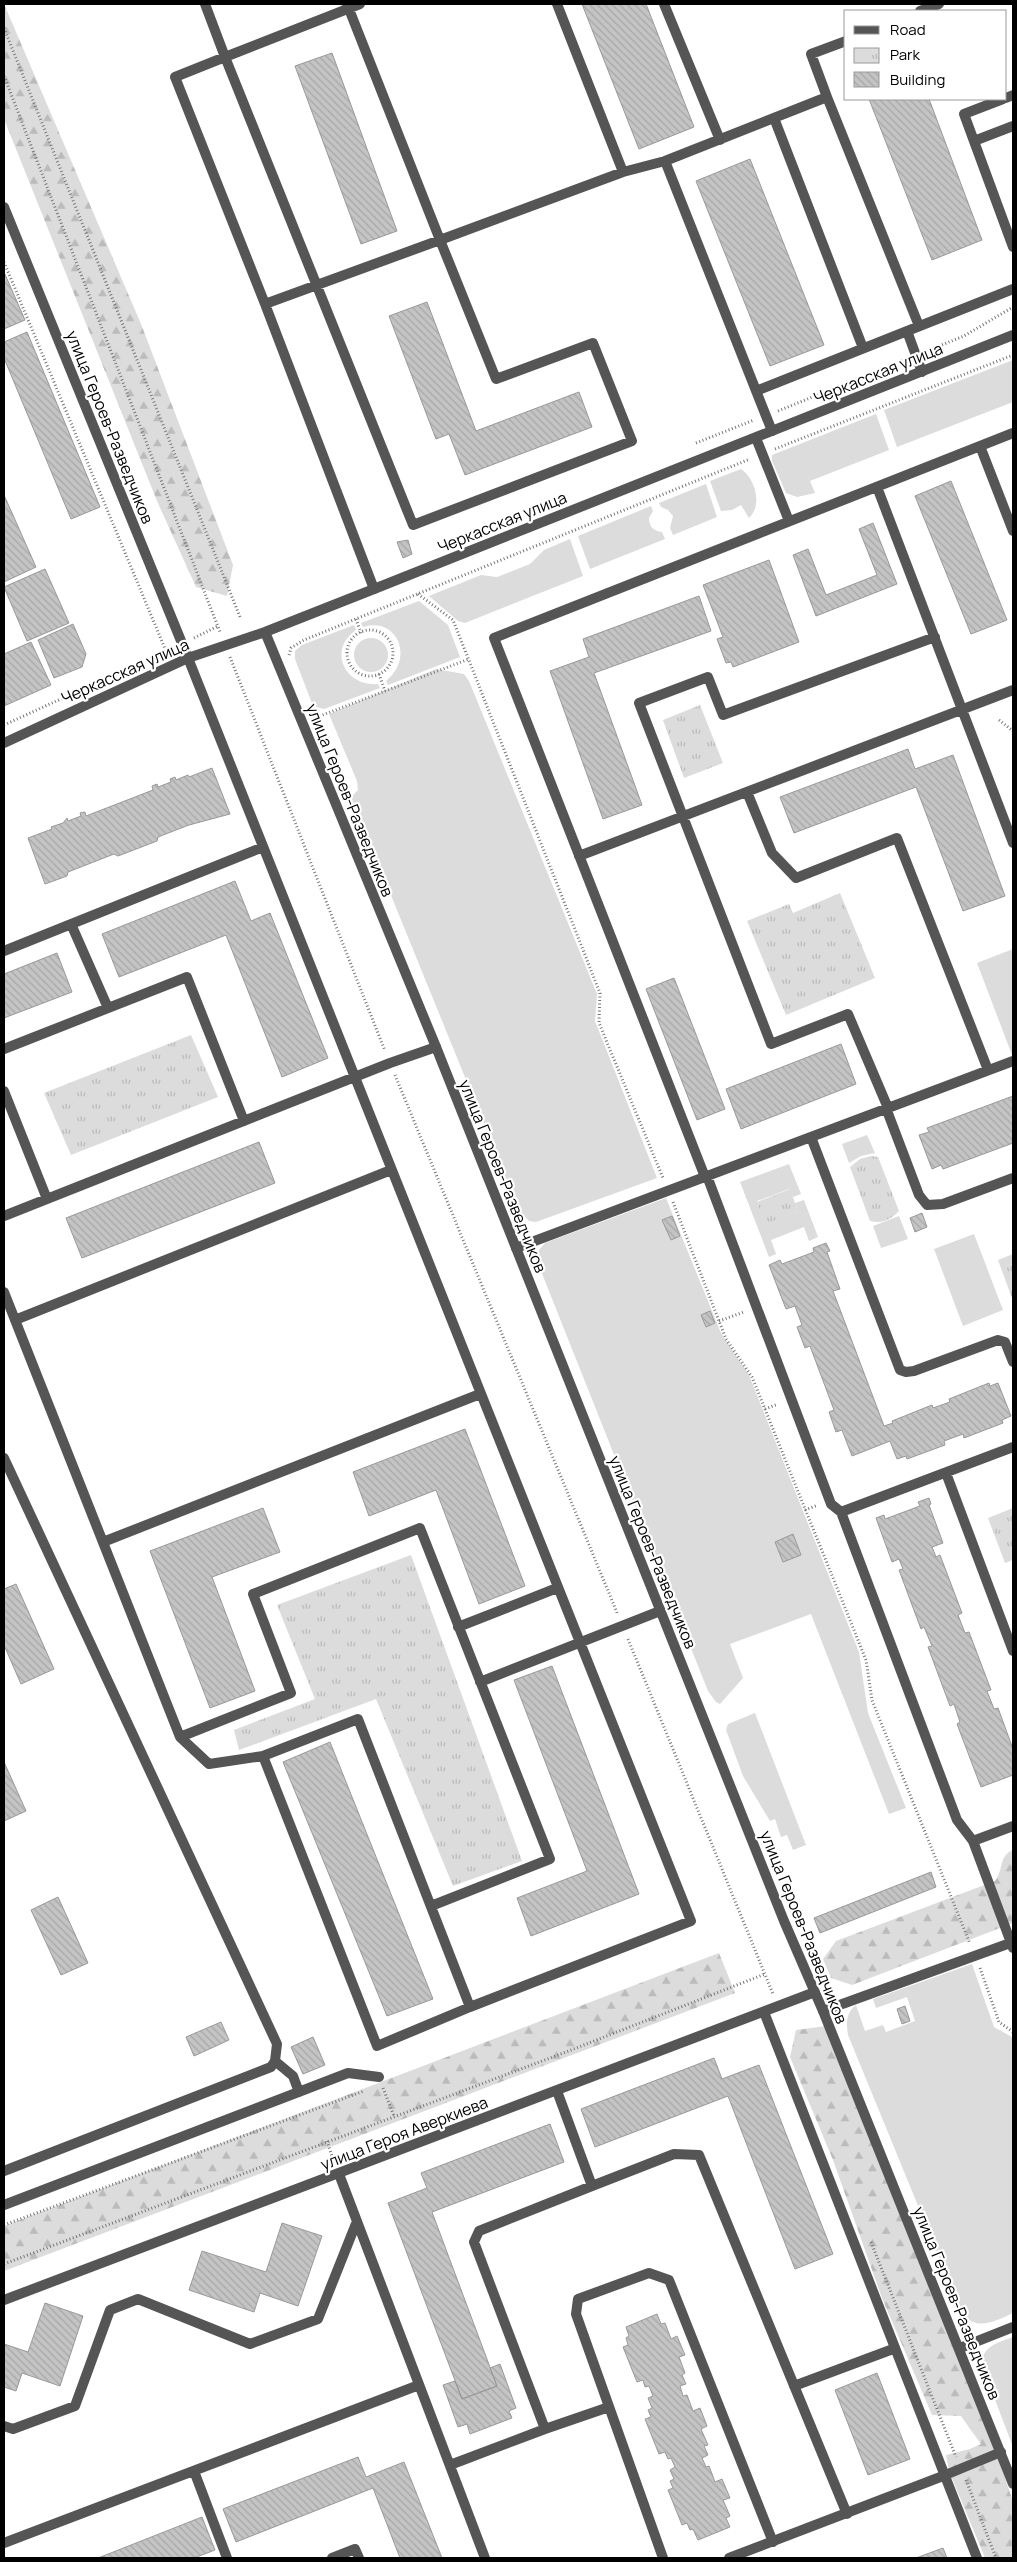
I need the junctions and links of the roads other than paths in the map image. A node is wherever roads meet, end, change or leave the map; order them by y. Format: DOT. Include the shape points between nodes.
graph roads {
  1 [pos="205,4"];
  2 [pos="360,4"];
  3 [pos="557,4"];
  4 [pos="664,4"];
  5 [pos="939,4"];
  6 [pos="347,6"];
  7 [pos="923,10"];
  8 [pos="844,42"];
  9 [pos="225,57"];
  10 [pos="827,97"];
  11 [pos="999,100"];
  12 [pos="774,118"];
  13 [pos="1013,126"];
  14 [pos="720,140"];
  15 [pos="974,141"];
  16 [pos="665,162"];
  17 [pos="623,172"];
  18 [pos="4,207"];
  19 [pos="440,240"];
  20 [pos="1013,246"];
  21 [pos="316,285"];
  22 [pos="1013,289"];
  23 [pos="265,304"];
  24 [pos="919,326"];
  25 [pos="906,331"];
  26 [pos="1013,335"];
  27 [pos="863,348"];
  28 [pos="922,372"];
  29 [pos="756,391"];
  30 [pos="772,431"];
  31 [pos="1013,433"];
  32 [pos="756,438"];
  33 [pos="980,446"];
  34 [pos="877,487"];
  35 [pos="789,521"];
  36 [pos="1013,531"];
  37 [pos="374,589"];
  38 [pos="265,632"];
  39 [pos="935,637"];
  40 [pos="188,658"];
  41 [pos="1013,690"];
  42 [pos="962,709"];
  43 [pos="4,743"];
  44 [pos="747,792"];
  45 [pos="682,817"];
  46 [pos="1013,843"];
  47 [pos="263,848"];
  48 [pos="579,856"];
  49 [pos="71,924"];
  50 [pos="4,951"];
  51 [pos="108,1008"];
  52 [pos="436,1047"];
  53 [pos="4,1049"];
  54 [pos="1013,1061"];
  55 [pos="988,1070"];
  56 [pos="354,1077"];
  57 [pos="4,1091"];
  58 [pos="887,1108"];
  59 [pos="244,1121"];
  60 [pos="812,1137"];
  61 [pos="392,1170"];
  62 [pos="706,1177"];
  63 [pos="1013,1178"];
  64 [pos="47,1199"];
  65 [pos="4,1216"];
  66 [pos="516,1248"];
  67 [pos="4,1292"];
  68 [pos="15,1320"];
  69 [pos="1013,1362"];
  70 [pos="480,1394"];
  71 [pos="1013,1447"];
  72 [pos="4,1458"];
  73 [pos="946,1473"];
  74 [pos="841,1512"];
  75 [pos="103,1542"];
  76 [pos="557,1588"];
  77 [pos="660,1611"];
  78 [pos="458,1627"];
  79 [pos="579,1644"];
  80 [pos="1013,1650"];
  81 [pos="480,1682"];
  82 [pos="180,1737"];
  83 [pos="262,1756"];
  84 [pos="1013,1826"];
  85 [pos="973,1841"];
  86 [pos="431,1906"];
  87 [pos="1013,1945"];
  88 [pos="815,1992"];
  89 [pos="470,2007"];
  90 [pos="823,2011"];
  91 [pos="764,2012"];
  92 [pos="276,2060"];
  93 [pos="379,2077"];
  94 [pos="557,2091"];
  95 [pos="299,2092"];
  96 [pos="4,2171"];
  97 [pos="339,2174"];
  98 [pos="592,2186"];
  99 [pos="4,2206"];
  100 [pos="357,2221"];
  101 [pos="4,2300"];
  102 [pos="1013,2328"];
  103 [pos="960,2348"];
  104 [pos="893,2349"];
  105 [pos="419,2385"];
  106 [pos="794,2386"];
  107 [pos="609,2407"];
  108 [pos="4,2426"];
  109 [pos="545,2429"];
  110 [pos="1000,2452"];
  111 [pos="450,2465"];
  112 [pos="194,2471"];
  113 [pos="943,2476"];
  114 [pos="1013,2484"];
  115 [pos="847,2514"];
  116 [pos="773,2542"];
  117 [pos="4,2543"];
  118 [pos="227,2558"];
  119 [pos="332,2558"];
  120 [pos="358,2558"];
  121 [pos="485,2558"];
  122 [pos="663,2558"];
  123 [pos="729,2558"];
  124 [pos="977,2558"];
  1 -- 9 [label="street"];
  2 -- 6 [label="street"];
  3 -- 17 [label="street"];
  4 -- 14 [label="street"];
  5 -- 7 [label="street"];
  6 -- 9 [label="street"];
  6 -- 19 [label="street"];
  8 -- 10 [label="street" via="811,54"];
  9 -- 21 [label="street"];
  9 -- 23 [label="street" via="175,77"];
  10 -- 12 [label="street"];
  10 -- 24 [label="street"];
  11 -- 15 [label="street" via="964,114"];
  12 -- 14 [label="street"];
  12 -- 27 [label="street"];
  13 -- 15 [label="street"];
  14 -- 16 [label="street"];
  15 -- 20 [label="street"];
  16 -- 17 [label="street"];
  16 -- 29 [label="street"];
  17 -- 19 [label="street"];
  18 -- 40 [label="street, улица Героев-Разведчиков"];
  19 -- 21 [label="street"];
  19 -- 21 [label="street" via="496,379 593,342 632,440 413,525"];
  21 -- 23 [label="street"];
  22 -- 24 [label="street"];
  23 -- 37 [label="street"];
  24 -- 25 [label="street"];
  25 -- 27 [label="street"];
  25 -- 28 [label="street"];
  26 -- 28 [label="street, Черкасская улица"];
  27 -- 29 [label="street"];
  28 -- 30 [label="street, Черкасская улица"];
  29 -- 30 [label="street"];
  30 -- 32 [label="street, Черкасская улица"];
  31 -- 33 [label="street"];
  32 -- 35 [label="street"];
  32 -- 37 [label="street, Черкасская улица"];
  33 -- 34 [label="street"];
  33 -- 36 [label="street"];
  34 -- 35 [label="street"];
  34 -- 39 [label="street"];
  35 -- 48 [label="street" via="494,638"];
  37 -- 38 [label="street, Черкасская улица"];
  38 -- 40 [label="street, Черкасская улица"];
  38 -- 52 [label="street, улица Героев-Разведчиков"];
  39 -- 42 [label="street"];
  39 -- 45 [label="street" via="723,715 708,677 639,703"];
  40 -- 43 [label="street, Черкасская улица"];
  40 -- 47 [label="street, улица Героев-Разведчиков"];
  41 -- 42 [label="street"];
  42 -- 44 [label="street"];
  42 -- 46 [label="street"];
  44 -- 45 [label="street"];
  44 -- 55 [label="street" via="772,853 796,878 897,838"];
  45 -- 48 [label="street"];
  45 -- 58 [label="street" via="770,1044 848,1014"];
  47 -- 49 [label="street"];
  47 -- 56 [label="street, улица Героев-Разведчиков"];
  48 -- 62 [label="street"];
  49 -- 50 [label="street"];
  49 -- 51 [label="street"];
  51 -- 53 [label="street"];
  51 -- 59 [label="street" via="187,977"];
  52 -- 56 [label="street"];
  52 -- 66 [label="street, улица Героев-Разведчиков"];
  54 -- 55 [label="street"];
  55 -- 58 [label="street"];
  56 -- 59 [label="street"];
  56 -- 61 [label="street, улица Героев-Разведчиков"];
  57 -- 64 [label="street"];
  58 -- 60 [label="street"];
  58 -- 63 [label="street" via="919,1195 927,1206 943,1204"];
  59 -- 64 [label="street"];
  60 -- 62 [label="street"];
  60 -- 69 [label="street" via="900,1370 914,1371 998,1340 1005,1342"];
  61 -- 68 [label="street"];
  61 -- 70 [label="street, улица Героев-Разведчиков"];
  62 -- 66 [label="street"];
  62 -- 74 [label="street" via="831,1504"];
  64 -- 65 [label="street"];
  66 -- 77 [label="street, улица Героев-Разведчиков"];
  67 -- 68 [label="street"];
  68 -- 75 [label="street"];
  70 -- 75 [label="street"];
  70 -- 76 [label="street, улица Героев-Разведчиков"];
  71 -- 73 [label="street"];
  72 -- 92 [label="street" via="277,2044"];
  73 -- 74 [label="street"];
  73 -- 80 [label="street"];
  74 -- 85 [label="street" via="957,1820"];
  75 -- 82 [label="street"];
  76 -- 78 [label="street"];
  76 -- 79 [label="street, улица Героев-Разведчиков"];
  77 -- 79 [label="street"];
  77 -- 88 [label="street, улица Героев-Разведчиков"];
  78 -- 81 [label="street"];
  78 -- 82 [label="street" via="420,1528 253,1594 291,1693"];
  79 -- 81 [label="street"];
  79 -- 89 [label="street, улица Героев-Разведчиков" via="691,1920"];
  81 -- 86 [label="street" via="550,1859"];
  82 -- 83 [label="street" via="210,1764"];
  83 -- 86 [label="street" via="358,1720"];
  83 -- 89 [label="street" via="377,2046"];
  84 -- 85 [label="street"];
  85 -- 87 [label="street"];
  86 -- 89 [label="street"];
  87 -- 90 [label="street"];
  88 -- 90 [label="street, улица Героев-Разведчиков"];
  88 -- 91 [label="street, улица Героя Аверкиева"];
  90 -- 103 [label="street, улица Героев-Разведчиков"];
  91 -- 94 [label="street, улица Героя Аверкиева"];
  91 -- 104 [label="street"];
  92 -- 95 [label="street" via="293,2076"];
  92 -- 96 [label="street" via="270,2068"];
  93 -- 95 [label="street" via="348,2073"];
  94 -- 97 [label="street, улица Героя Аверкиева"];
  94 -- 98 [label="street"];
  95 -- 99 [label="street"];
  97 -- 100 [label="street"];
  97 -- 101 [label="street, улица Героя Аверкиева"];
  98 -- 106 [label="street" via="674,2154 699,2155"];
  98 -- 109 [label="street" via="479,2231 474,2242"];
  100 -- 105 [label="street"];
  100 -- 108 [label="street" via="318,2319 250,2344 138,2298 110,2310 75,2406 13,2429"];
  102 -- 103 [label="street"];
  103 -- 110 [label="street, улица Героев-Разведчиков"];
  104 -- 106 [label="street"];
  104 -- 113 [label="street"];
  105 -- 111 [label="street"];
  105 -- 112 [label="street"];
  106 -- 115 [label="street"];
  107 -- 109 [label="street"];
  107 -- 116 [label="street" via="576,2314 578,2299 649,2273 669,2280"];
  107 -- 122 [label="street"];
  109 -- 111 [label="street"];
  110 -- 113 [label="street"];
  110 -- 114 [label="street, улица Героев-Разведчиков"];
  111 -- 121 [label="street"];
  112 -- 117 [label="street"];
  112 -- 118 [label="street"];
  113 -- 115 [label="street"];
  113 -- 124 [label="street"];
  115 -- 116 [label="street"];
  116 -- 123 [label="street"];
  119 -- 120 [label="street" via="355,2549"];
}
